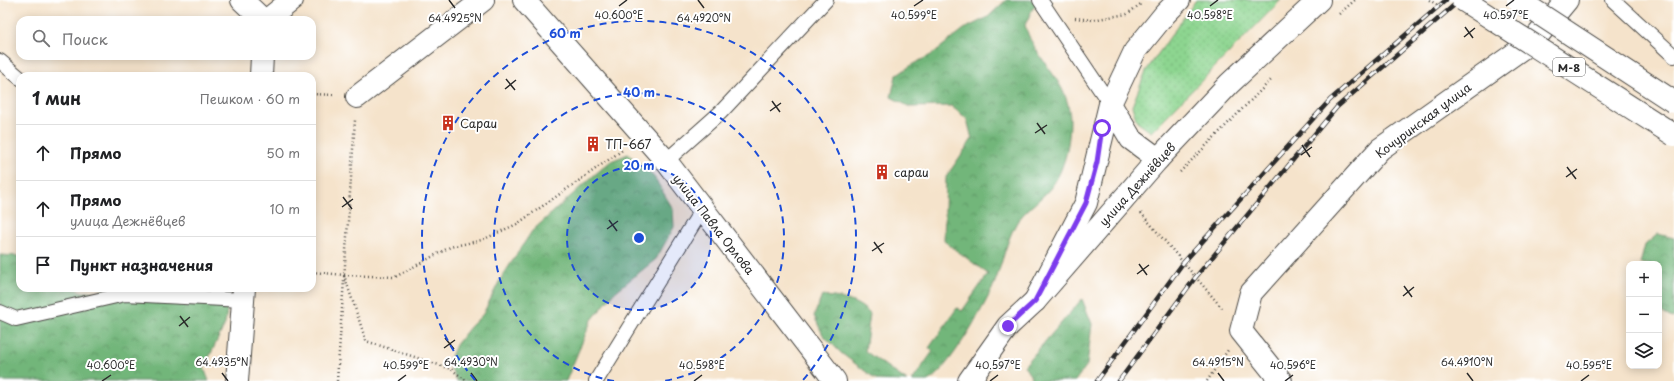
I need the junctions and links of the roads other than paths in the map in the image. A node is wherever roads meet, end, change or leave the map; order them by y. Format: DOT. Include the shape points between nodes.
graph roads {
  1 [pos="242,0"];
  2 [pos="292,0"];
  3 [pos="483,0"];
  4 [pos="524,0"];
  5 [pos="826,0"];
  6 [pos="1319,0"];
  7 [pos="1463,0"];
  8 [pos="1518,0"];
  9 [pos="1567,0"];
  10 [pos="1613,0"];
  11 [pos="1042,4"];
  12 [pos="1171,5"];
  13 [pos="259,16"];
  14 [pos="272,16"];
  15 [pos="1674,56"];
  16 [pos="262,60"];
  17 [pos="0,61"];
  18 [pos="261,72"];
  19 [pos="16,75"];
  20 [pos="357,97"];
  21 [pos="1674,102"];
  22 [pos="1110,104"];
  23 [pos="1674,135"];
  24 [pos="1158,159"];
  25 [pos="666,161"];
  26 [pos="703,208"];
  27 [pos="244,294"];
  28 [pos="1035,301"];
  29 [pos="0,312"];
  30 [pos="237,381"];
  31 [pos="596,381"];
  32 [pos="835,381"];
  33 [pos="969,381"];
  34 [pos="1281,381"];
  1 -- 13 [label="street"];
  2 -- 14 [label="street"];
  3 -- 20 [label="street"];
  4 -- 25 [label="street, улица Павла Орлова"];
  5 -- 25 [label="lane" via="721,112"];
  6 -- 24 [label="street, улица Дежнёвцев" via="1229,84"];
  7 -- 23 [label="street, М-8, bridge"];
  8 -- 21 [label="street, М-8, bridge"];
  9 -- 34 [label="street, Кочуринская улица" via="1534,40 1380,149 1251,293 1241,331"];
  10 -- 15 [label="lane"];
  11 -- 22 [label="lane"];
  12 -- 22 [label="street" via="1135,51"];
  16 -- 18 [label="street"];
  17 -- 19 [label="lane"];
  22 -- 24 [label="street" via="1131,139"];
  22 -- 28 [label="street" via="1086,203"];
  24 -- 28 [label="street, улица Дежнёвцев"];
  25 -- 26 [label="street, улица Павла Орлова"];
  26 -- 31 [label="lane"];
  26 -- 32 [label="street, улица Павла Орлова"];
  27 -- 29 [label="lane" via="125,294 16,319"];
  27 -- 30 [label="street"];
  28 -- 33 [label="street, улица Дежнёвцев" via="1008,326"];
}
